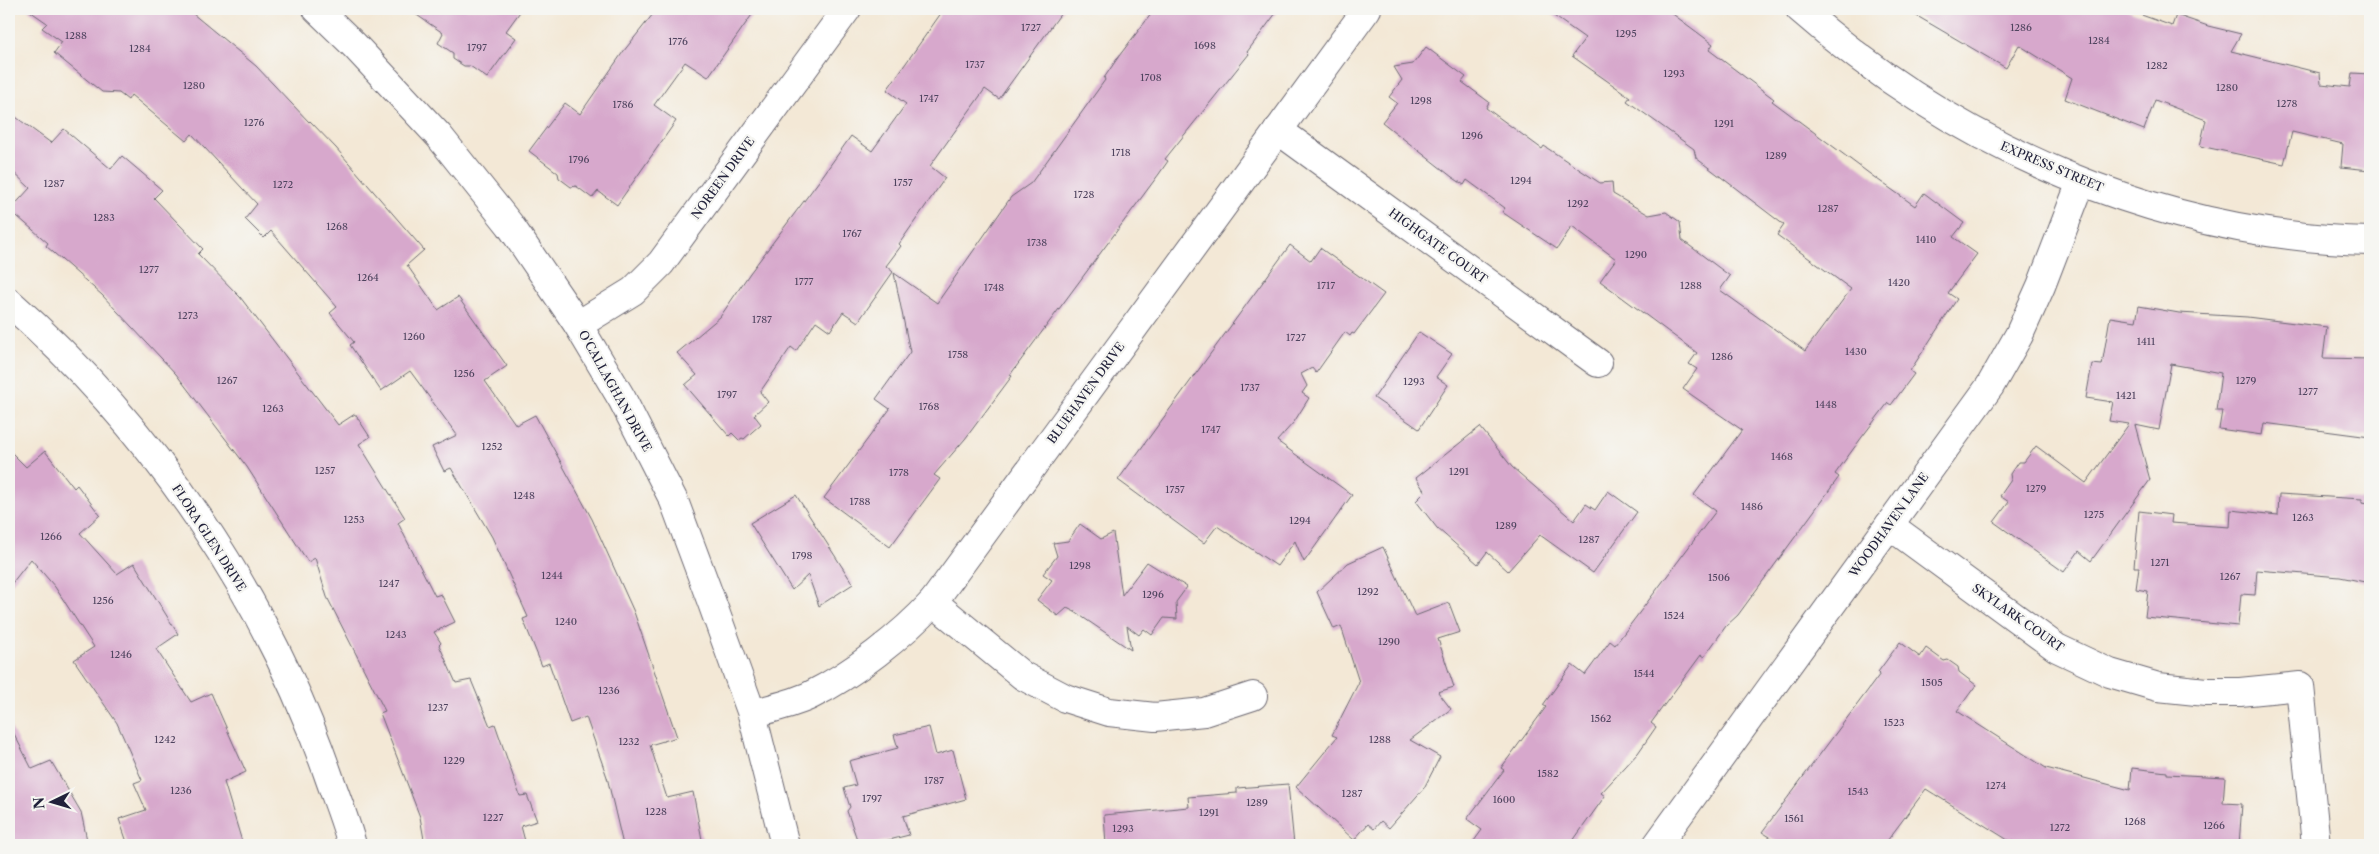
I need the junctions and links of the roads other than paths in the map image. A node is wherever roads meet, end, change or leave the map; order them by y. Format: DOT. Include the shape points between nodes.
graph roads {
  1 [pos="847,9"];
  2 [pos="1366,9"];
  3 [pos="1800,9"];
  4 [pos="324,11"];
  5 [pos="1278,130"];
  6 [pos="2081,182"];
  7 [pos="2370,241"];
  8 [pos="9,302"];
  9 [pos="578,325"];
  10 [pos="1598,363"];
  11 [pos="1889,525"];
  12 [pos="934,602"];
  13 [pos="1253,696"];
  14 [pos="752,714"];
  15 [pos="352,845"];
  16 [pos="785,845"];
  17 [pos="1657,845"];
  18 [pos="2316,845"];
  1 -- 9 [label="street, NOREEN DRIVE" via="661,263 633,291"];
  2 -- 5 [label="street, BLUEHAVEN DRIVE"];
  3 -- 6 [label="street, EXPRESS STREET" via="1842,46 1919,100 1998,145"];
  4 -- 9 [label="street, O'CALLAGHAN DRIVE" via="439,136 510,225"];
  5 -- 10 [label="street, HIGHGATE COURT"];
  5 -- 12 [label="street, BLUEHAVEN DRIVE"];
  6 -- 7 [label="street, EXPRESS STREET" via="2172,212 2263,231"];
  6 -- 11 [label="street, WOODHAVEN LANE" via="2019,335 1990,386"];
  8 -- 15 [label="street, FLORA GLEN DRIVE" via="41,330 109,401 173,481 226,560 271,640 314,735"];
  9 -- 14 [label="street, O'CALLAGHAN DRIVE" via="622,398 674,501"];
  11 -- 17 [label="street, WOODHAVEN LANE"];
  11 -- 18 [label="street, SKYLARK COURT" via="2057,648 2110,673 2158,687 2206,692 2300,686"];
  12 -- 13 [label="street" via="1023,676 1065,698 1109,712 1155,717 1204,712"];
  12 -- 14 [label="street, BLUEHAVEN DRIVE" via="871,658 811,695"];
  14 -- 16 [label="street, O'CALLAGHAN DRIVE"];
}
